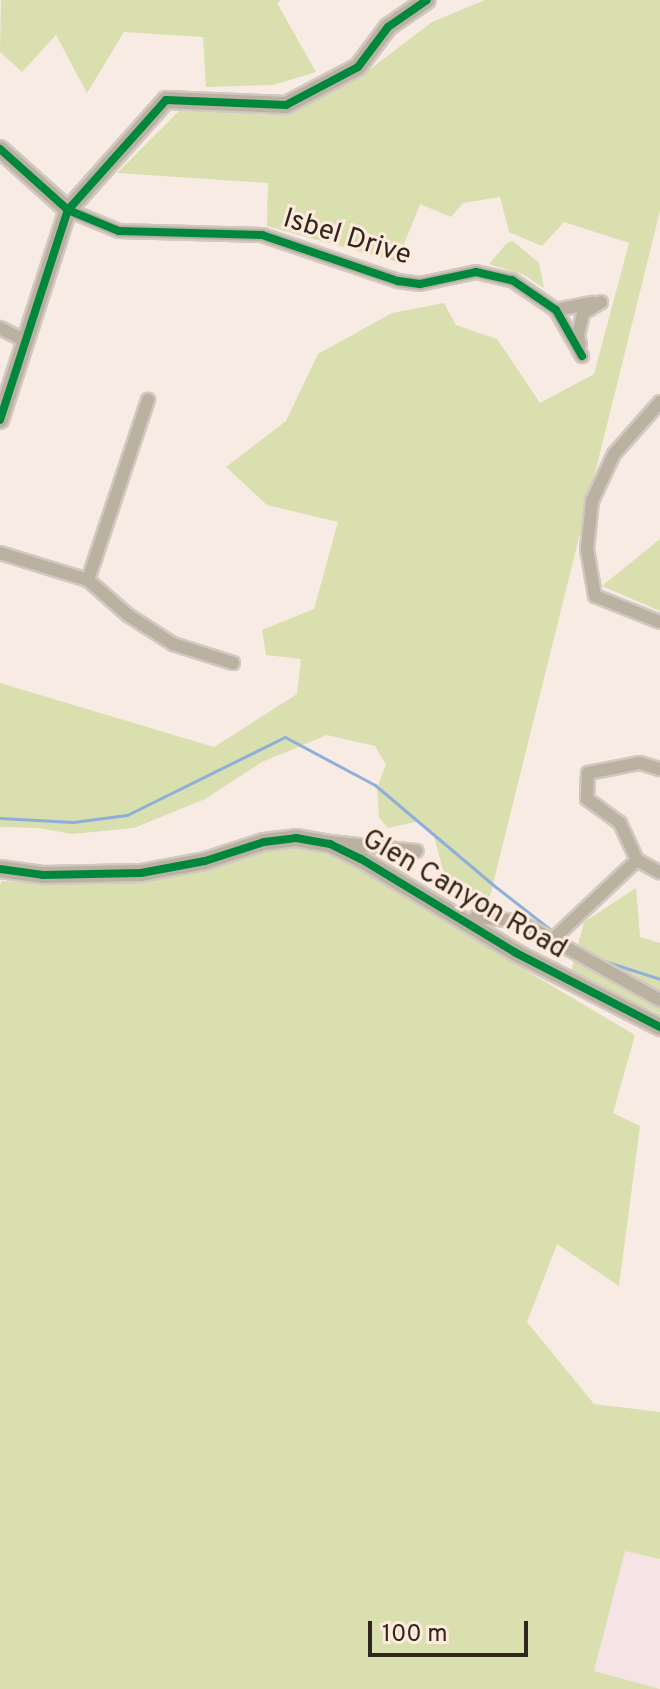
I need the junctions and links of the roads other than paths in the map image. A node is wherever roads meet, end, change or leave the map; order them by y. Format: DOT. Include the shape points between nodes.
graph roads {
  1 [pos="427,0"];
  2 [pos="0,149"];
  3 [pos="68,210"];
  4 [pos="556,310"];
  5 [pos="2,330"];
  6 [pos="26,341"];
  7 [pos="148,400"];
  8 [pos="660,402"];
  9 [pos="0,420"];
  10 [pos="0,553"];
  11 [pos="88,580"];
  12 [pos="660,622"];
  13 [pos="233,663"];
  14 [pos="660,769"];
  15 [pos="296,838"];
  16 [pos="417,851"];
  17 [pos="637,860"];
  18 [pos="0,869"];
  19 [pos="660,873"];
  20 [pos="468,924"];
  21 [pos="559,938"];
  22 [pos="660,1000"];
  23 [pos="660,1027"];
  1 -- 3 [label="street" via="388,27 358,67 286,105 166,100"];
  2 -- 3 [label="street, Isbel Drive"];
  3 -- 4 [label="street, Isbel Drive" via="119,231 262,235 398,281 420,284 476,272 512,280"];
  3 -- 6 [label="street"];
  4 -- 4 [label="street" via="572,333 582,356 578,335 583,313 601,302"];
  5 -- 6 [label="street"];
  6 -- 9 [label="street"];
  7 -- 11 [label="street"];
  8 -- 12 [label="street" via="614,454 592,501 587,549 595,596"];
  10 -- 11 [label="street"];
  11 -- 13 [label="street" via="173,644"];
  14 -- 17 [label="street" via="640,763 588,773 587,799 620,823"];
  15 -- 16 [label="street"];
  15 -- 18 [label="street, Glen Canyon Road" via="141,873 43,875"];
  15 -- 20 [label="street, Glen Canyon Road" via="330,844 361,859"];
  17 -- 19 [label="street"];
  17 -- 21 [label="street"];
  20 -- 21 [label="street" via="476,917 519,921"];
  20 -- 23 [label="street, Glen Canyon Road"];
  21 -- 22 [label="street"];
}
